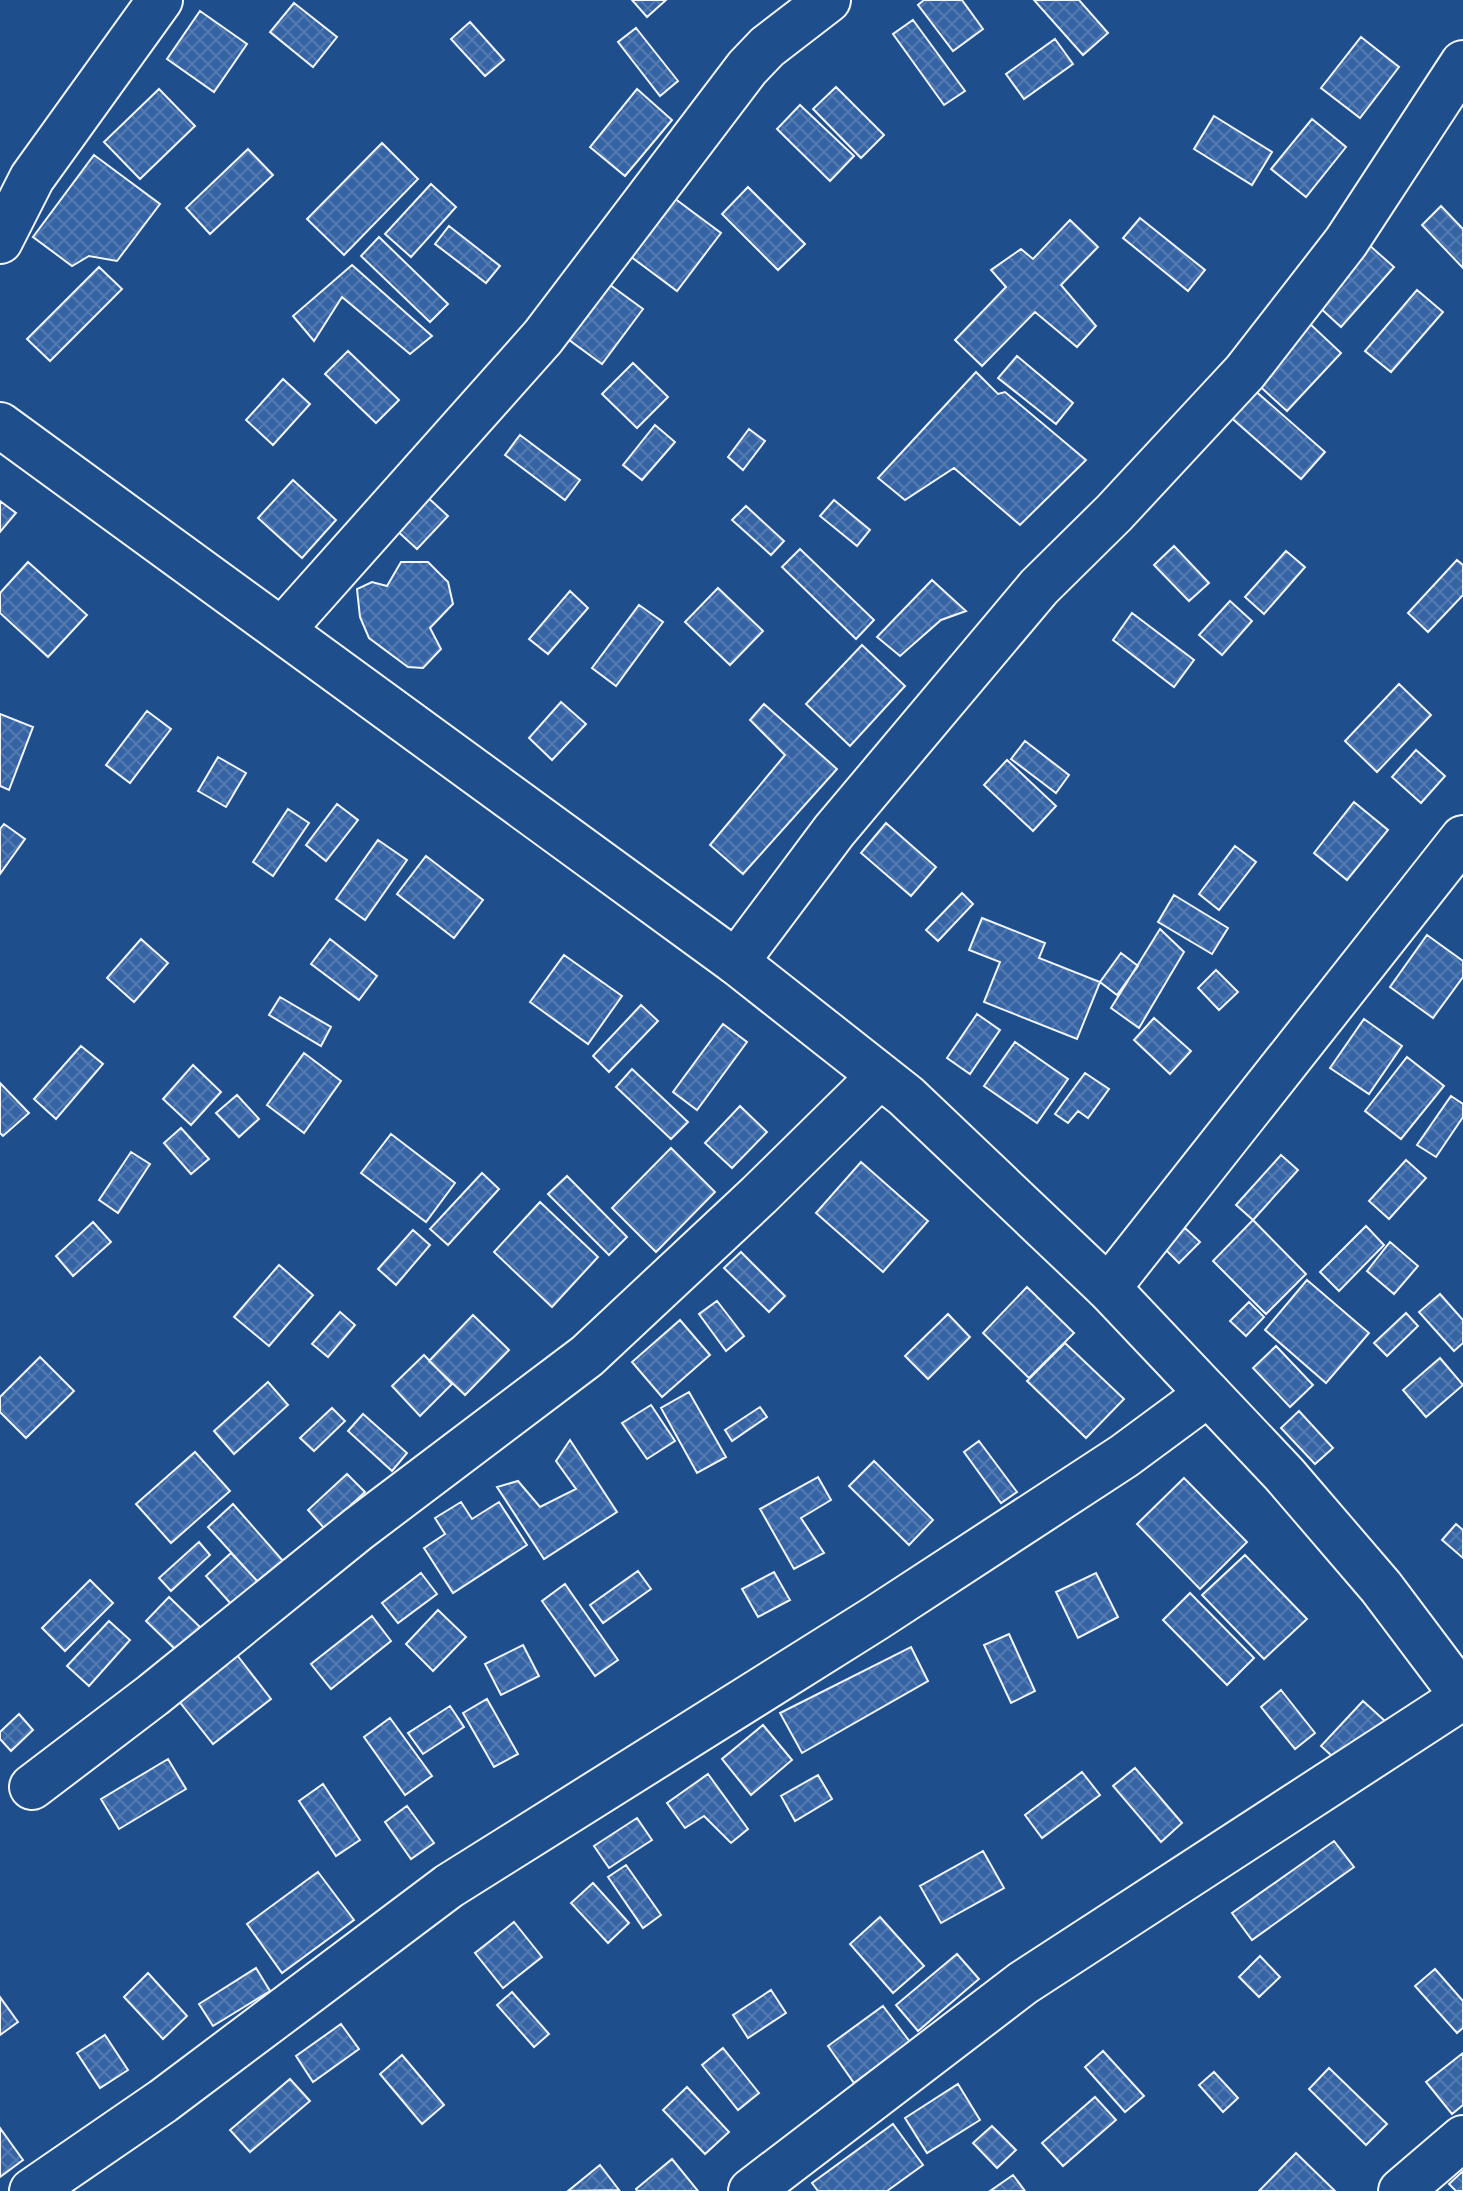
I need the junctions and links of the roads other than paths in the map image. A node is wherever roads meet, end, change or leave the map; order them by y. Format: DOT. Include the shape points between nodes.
graph roads {
  1 [pos="160,0"];
  2 [pos="828,0"];
  3 [pos="1463,63"];
  4 [pos="0,241"];
  5 [pos="0,425"];
  6 [pos="283,629"];
  7 [pos="1463,838"];
  8 [pos="736,962"];
  9 [pos="880,1076"];
  10 [pos="1108,1288"];
  11 [pos="1208,1394"];
  12 [pos="1463,1696"];
  13 [pos="32,1787"];
  14 [pos="1463,2138"];
  15 [pos="32,2191"];
  16 [pos="751,2191"];
  17 [pos="1401,2191"];
  1 -- 4 [label="street" via="32,178"];
  2 -- 6 [label="street" via="747,68 543,337"];
  3 -- 8 [label="street" via="1346,242 1245,372 1039,587 834,831"];
  5 -- 6 [label="street"];
  6 -- 8 [label="street"];
  7 -- 10 [label="street"];
  8 -- 9 [label="street"];
  9 -- 10 [label="street"];
  9 -- 13 [label="street" via="587,1356"];
  10 -- 11 [label="street"];
  11 -- 12 [label="street" via="1381,1587"];
  11 -- 15 [label="street" via="1124,1456 902,1601 449,1886 163,2101"];
  12 -- 16 [label="street" via="1023,1983"];
  14 -- 17 [label="street"];
}
